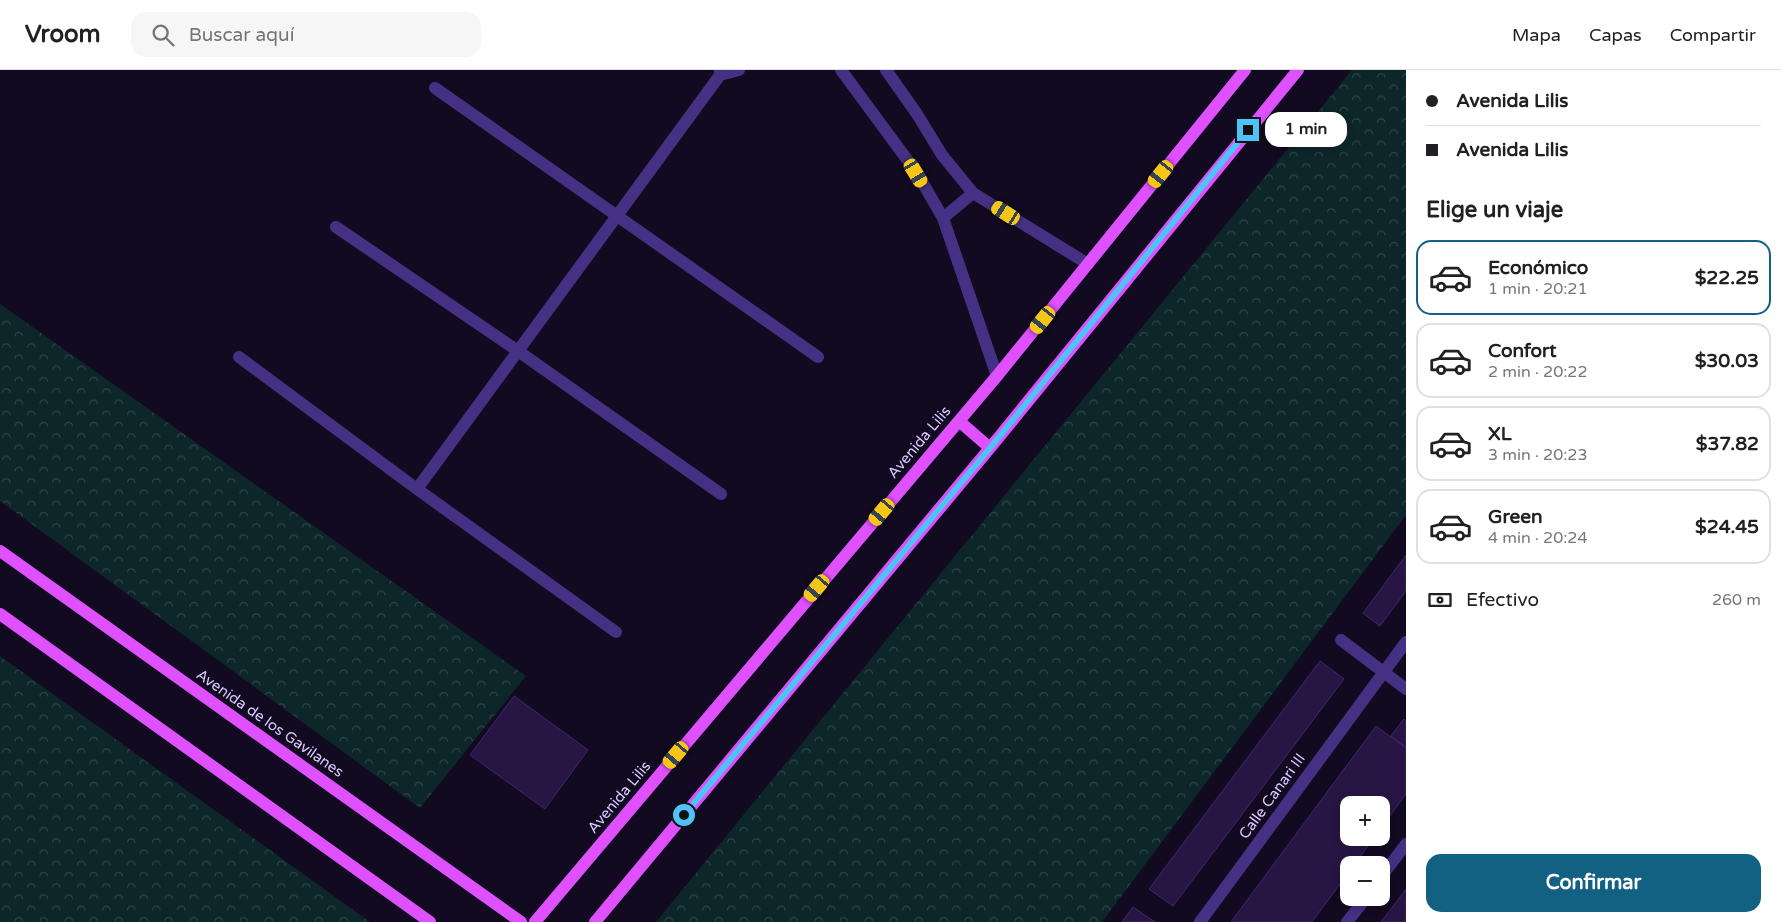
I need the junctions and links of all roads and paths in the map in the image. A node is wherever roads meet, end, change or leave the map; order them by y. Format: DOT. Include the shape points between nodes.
graph roads {
  1 [pos="740,70"];
  2 [pos="841,70"];
  3 [pos="886,70"];
  4 [pos="1245,70"];
  5 [pos="1298,70"];
  6 [pos="718,72"];
  7 [pos="436,88"];
  8 [pos="973,193"];
  9 [pos="617,216"];
  10 [pos="943,218"];
  11 [pos="336,227"];
  12 [pos="1088,264"];
  13 [pos="518,351"];
  14 [pos="239,357"];
  15 [pos="818,357"];
  16 [pos="997,376"];
  17 [pos="958,420"];
  18 [pos="990,448"];
  19 [pos="417,489"];
  20 [pos="722,494"];
  21 [pos="0,551"];
  22 [pos="0,614"];
  23 [pos="616,632"];
  24 [pos="1341,640"];
  25 [pos="1406,642"];
  26 [pos="1384,672"];
  27 [pos="1406,689"];
  28 [pos="1406,844"];
  29 [pos="1390,865"];
  30 [pos="1360,906"];
  31 [pos="430,922"];
  32 [pos="521,922"];
  33 [pos="535,922"];
  34 [pos="595,922"];
  35 [pos="1200,922"];
  36 [pos="1347,922"];
  1 -- 6 [label="street"];
  2 -- 10 [label="street" via="916,173"];
  3 -- 8 [label="street" via="942,155"];
  4 -- 12 [label="main road, Avenida Lilis"];
  5 -- 18 [label="main road"];
  6 -- 9 [label="street"];
  7 -- 9 [label="street"];
  8 -- 10 [label="street"];
  8 -- 12 [label="street"];
  9 -- 13 [label="street"];
  9 -- 15 [label="street"];
  10 -- 16 [label="street"];
  11 -- 13 [label="street"];
  12 -- 16 [label="main road, Avenida Lilis"];
  13 -- 19 [label="street"];
  13 -- 20 [label="street"];
  14 -- 19 [label="street"];
  16 -- 17 [label="main road, Avenida Lilis"];
  17 -- 18 [label="main road"];
  17 -- 33 [label="main road, Avenida Lilis"];
  18 -- 34 [label="main road"];
  19 -- 23 [label="street"];
  21 -- 32 [label="main road, Avenida de los Gavilanes"];
  22 -- 31 [label="main road"];
  24 -- 26 [label="street"];
  25 -- 26 [label="street, Calle Canari III"];
  26 -- 27 [label="street"];
  26 -- 35 [label="street, Calle Canari III"];
  28 -- 29 [label="street"];
  30 -- 36 [label="street"];
}
